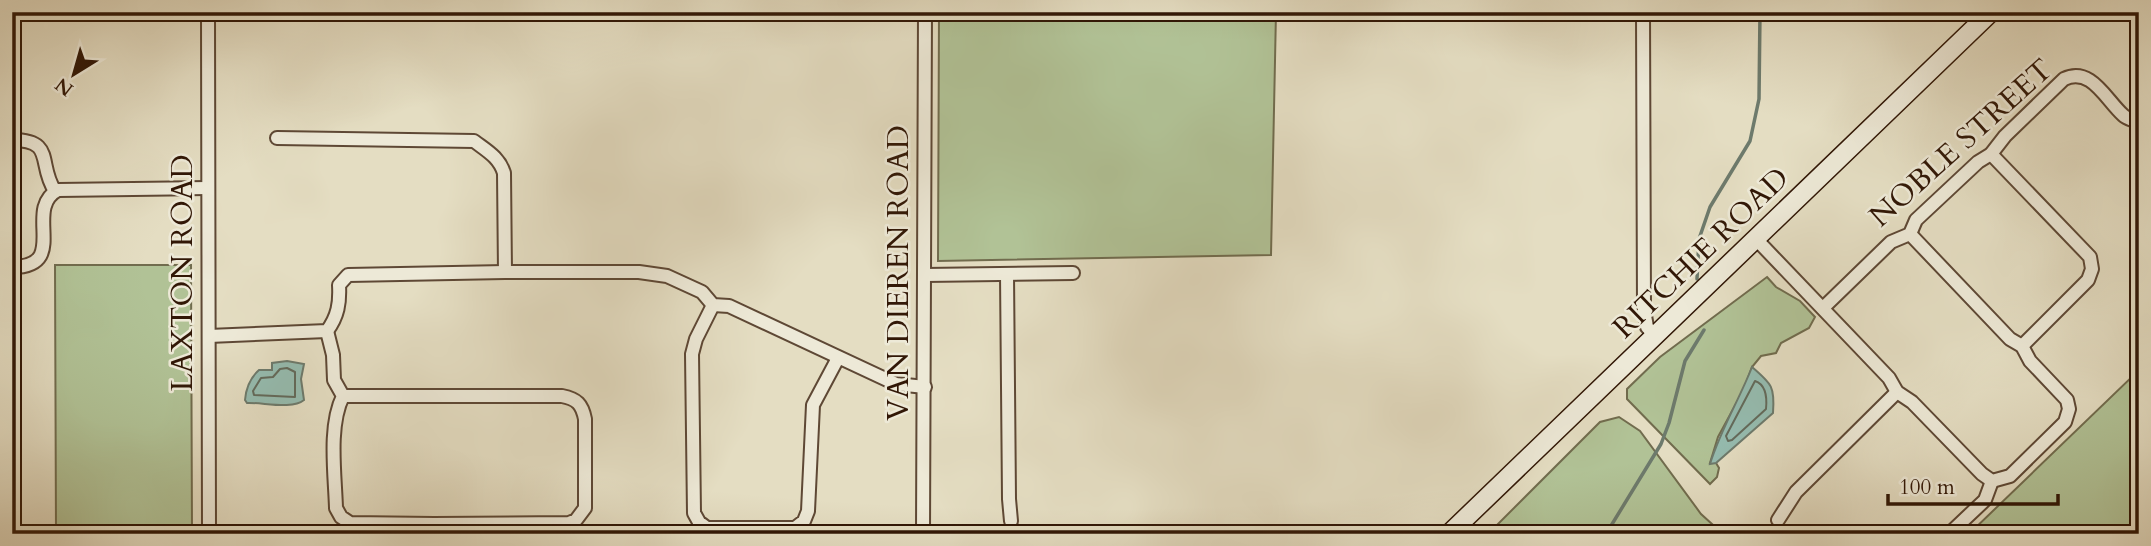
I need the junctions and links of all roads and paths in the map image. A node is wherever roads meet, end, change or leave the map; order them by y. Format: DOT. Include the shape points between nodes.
graph roads {
  1 [pos="208,12"];
  2 [pos="925,12"];
  3 [pos="1643,12"];
  4 [pos="1991,12"];
  5 [pos="2139,123"];
  6 [pos="277,138"];
  7 [pos="12,140"];
  8 [pos="1991,154"];
  9 [pos="208,188"];
  10 [pos="55,191"];
  11 [pos="1910,234"];
  12 [pos="1756,239"];
  13 [pos="12,267"];
  14 [pos="505,272"];
  15 [pos="1073,273"];
  16 [pos="1007,274"];
  17 [pos="925,275"];
  18 [pos="713,305"];
  19 [pos="1823,307"];
  20 [pos="327,331"];
  21 [pos="209,336"];
  22 [pos="1655,336"];
  23 [pos="2022,346"];
  24 [pos="838,358"];
  25 [pos="925,387"];
  26 [pos="1898,392"];
  27 [pos="343,396"];
  28 [pos="1992,481"];
  29 [pos="1778,520"];
  30 [pos="1012,521"];
  31 [pos="209,534"];
  32 [pos="923,534"];
  33 [pos="1449,534"];
  34 [pos="1949,534"];
  1 -- 9 [label="street, LAXTON ROAD"];
  2 -- 17 [label="street, VAN DIEREN ROAD"];
  3 -- 22 [label="street" via="1644,310 1647,327"];
  4 -- 12 [label="street, RITCHIE ROAD"];
  5 -- 8 [label="street, NOBLE STREET" via="2125,117 2086,78 2072,75"];
  6 -- 14 [label="street" via="474,141 501,163 504,173"];
  7 -- 10 [label="street" via="29,140 39,146 47,180"];
  8 -- 11 [label="street, NOBLE STREET" via="1916,220"];
  8 -- 23 [label="street" via="2090,257 2092,269 2088,280"];
  9 -- 10 [label="street"];
  9 -- 21 [label="street, LAXTON ROAD"];
  10 -- 13 [label="street" via="44,202 39,259"];
  11 -- 19 [label="street, NOBLE STREET" via="1891,242"];
  11 -- 23 [label="street" via="2010,339"];
  12 -- 19 [label="street"];
  12 -- 22 [label="street, RITCHIE ROAD"];
  14 -- 18 [label="street" via="667,275 702,292"];
  14 -- 20 [label="street" via="348,275 339,285 338,311"];
  15 -- 16 [label="street"];
  16 -- 17 [label="street"];
  16 -- 30 [label="street"];
  17 -- 25 [label="street, VAN DIEREN ROAD"];
  18 -- 24 [label="street" via="729,306"];
  18 -- 24 [label="street" via="692,354 694,513 707,528 795,527 804,521 813,405"];
  19 -- 26 [label="street"];
  20 -- 21 [label="street"];
  20 -- 27 [label="street" via="334,380"];
  21 -- 31 [label="street, LAXTON ROAD"];
  22 -- 33 [label="street, RITCHIE ROAD"];
  23 -- 28 [label="street" via="2067,400 2069,409 2066,422 2010,476"];
  24 -- 25 [label="street" via="896,384"];
  25 -- 32 [label="street, VAN DIEREN ROAD"];
  26 -- 28 [label="street"];
  26 -- 29 [label="street" via="1796,492"];
  27 -- 27 [label="street" via="575,398 585,419 585,508 569,523 350,523 335,508 335,423"];
  28 -- 34 [label="street" via="1984,500"];
}
